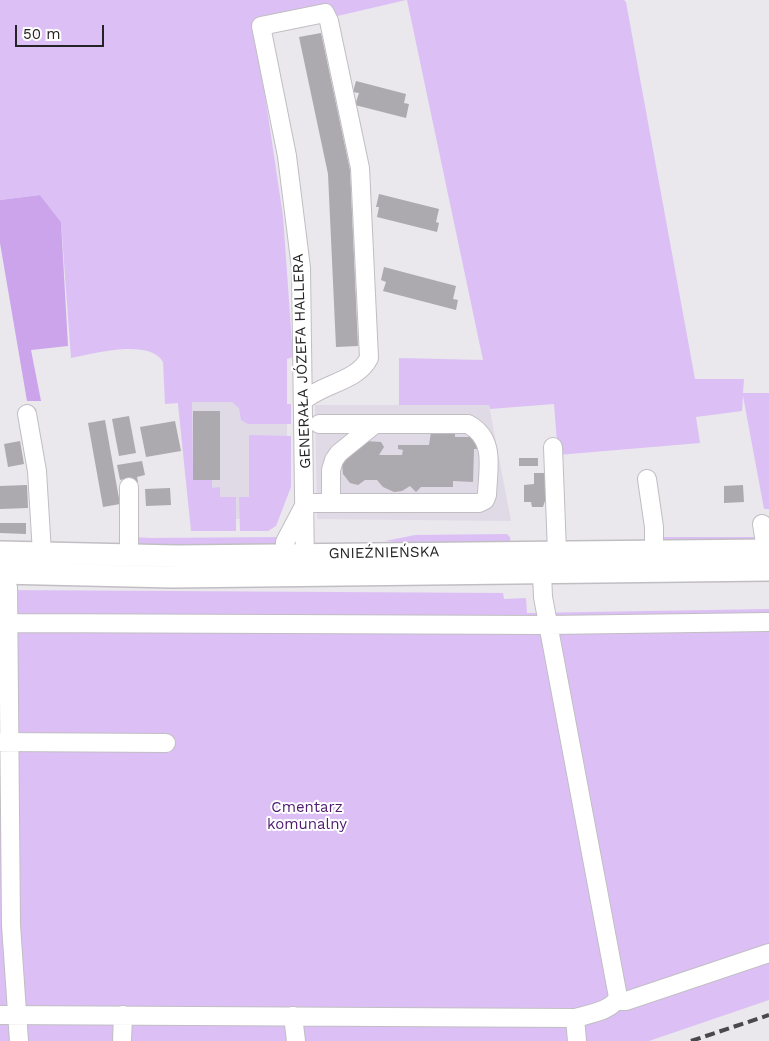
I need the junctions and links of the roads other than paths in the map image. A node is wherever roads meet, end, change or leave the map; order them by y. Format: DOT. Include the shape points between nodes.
graph roads {
  1 [pos="304,401"];
  2 [pos="27,414"];
  3 [pos="319,424"];
  4 [pos="375,424"];
  5 [pos="553,447"];
  6 [pos="647,479"];
  7 [pos="129,487"];
  8 [pos="305,503"];
  9 [pos="331,503"];
  10 [pos="766,540"];
  11 [pos="654,551"];
  12 [pos="0,552"];
  13 [pos="558,552"];
  14 [pos="42,553"];
  15 [pos="284,554"];
  16 [pos="305,554"];
  17 [pos="130,555"];
  18 [pos="769,570"];
  19 [pos="542,573"];
  20 [pos="284,576"];
  21 [pos="305,576"];
  22 [pos="4,580"];
  23 [pos="769,622"];
  24 [pos="8,623"];
  25 [pos="548,625"];
  26 [pos="4,742"];
  27 [pos="166,743"];
  28 [pos="769,953"];
  29 [pos="616,1001"];
  30 [pos="0,1015"];
  31 [pos="18,1015"];
  32 [pos="123,1015"];
  33 [pos="293,1016"];
  34 [pos="575,1018"];
  35 [pos="19,1041"];
  36 [pos="122,1041"];
  37 [pos="296,1041"];
  38 [pos="577,1041"];
  1 -- 1 [label="street, GENERAŁA JÓZEFA HALLERA" via="301,268 287,156 261,26 325,13 360,168 369,358 359,372 318,389"];
  1 -- 8 [label="street, GENERAŁA JÓZEFA HALLERA"];
  2 -- 14 [label="street" via="37,471"];
  3 -- 4 [label="street"];
  4 -- 9 [label="street" via="348,444 334,460"];
  4 -- 9 [label="street" via="468,424 478,430 486,439 488,449 488,495 479,502"];
  5 -- 13 [label="street"];
  6 -- 11 [label="street"];
  7 -- 17 [label="street"];
  8 -- 9 [label="street"];
  8 -- 15 [label="street, GENERAŁA JÓZEFA HALLERA" via="285,542"];
  8 -- 16 [label="street, GENERAŁA JÓZEFA HALLERA"];
  10 -- 11 [label="main road, GNIEŹNIEŃSKA"];
  11 -- 13 [label="main road, GNIEŹNIEŃSKA"];
  12 -- 14 [label="main road, GNIEŹNIEŃSKA"];
  13 -- 16 [label="main road, GNIEŹNIEŃSKA"];
  14 -- 17 [label="main road, GNIEŹNIEŃSKA"];
  15 -- 16 [label="main road, GNIEŹNIEŃSKA"];
  15 -- 17 [label="main road, GNIEŹNIEŃSKA"];
  15 -- 20 [label="street, GENERAŁA JÓZEFA HALLERA"];
  16 -- 21 [label="street, GENERAŁA JÓZEFA HALLERA"];
  18 -- 19 [label="main road, GNIEŹNIEŃSKA"];
  19 -- 21 [label="main road, GNIEŹNIEŃSKA"];
  19 -- 25 [label="street"];
  20 -- 21 [label="main road, GNIEŹNIEŃSKA"];
  20 -- 22 [label="main road, GNIEŹNIEŃSKA"];
  22 -- 24 [label="street"];
  23 -- 25 [label="street"];
  24 -- 25 [label="street"];
  24 -- 26 [label="street"];
  25 -- 29 [label="street"];
  26 -- 27 [label="street"];
  26 -- 31 [label="street"];
  28 -- 29 [label="street" via="626,1001"];
  29 -- 34 [label="street" via="606,1008"];
  30 -- 31 [label="street"];
  31 -- 32 [label="street"];
  31 -- 35 [label="street"];
  32 -- 33 [label="street"];
  32 -- 36 [label="street"];
  33 -- 34 [label="street"];
  33 -- 37 [label="street"];
  34 -- 38 [label="street"];
}
